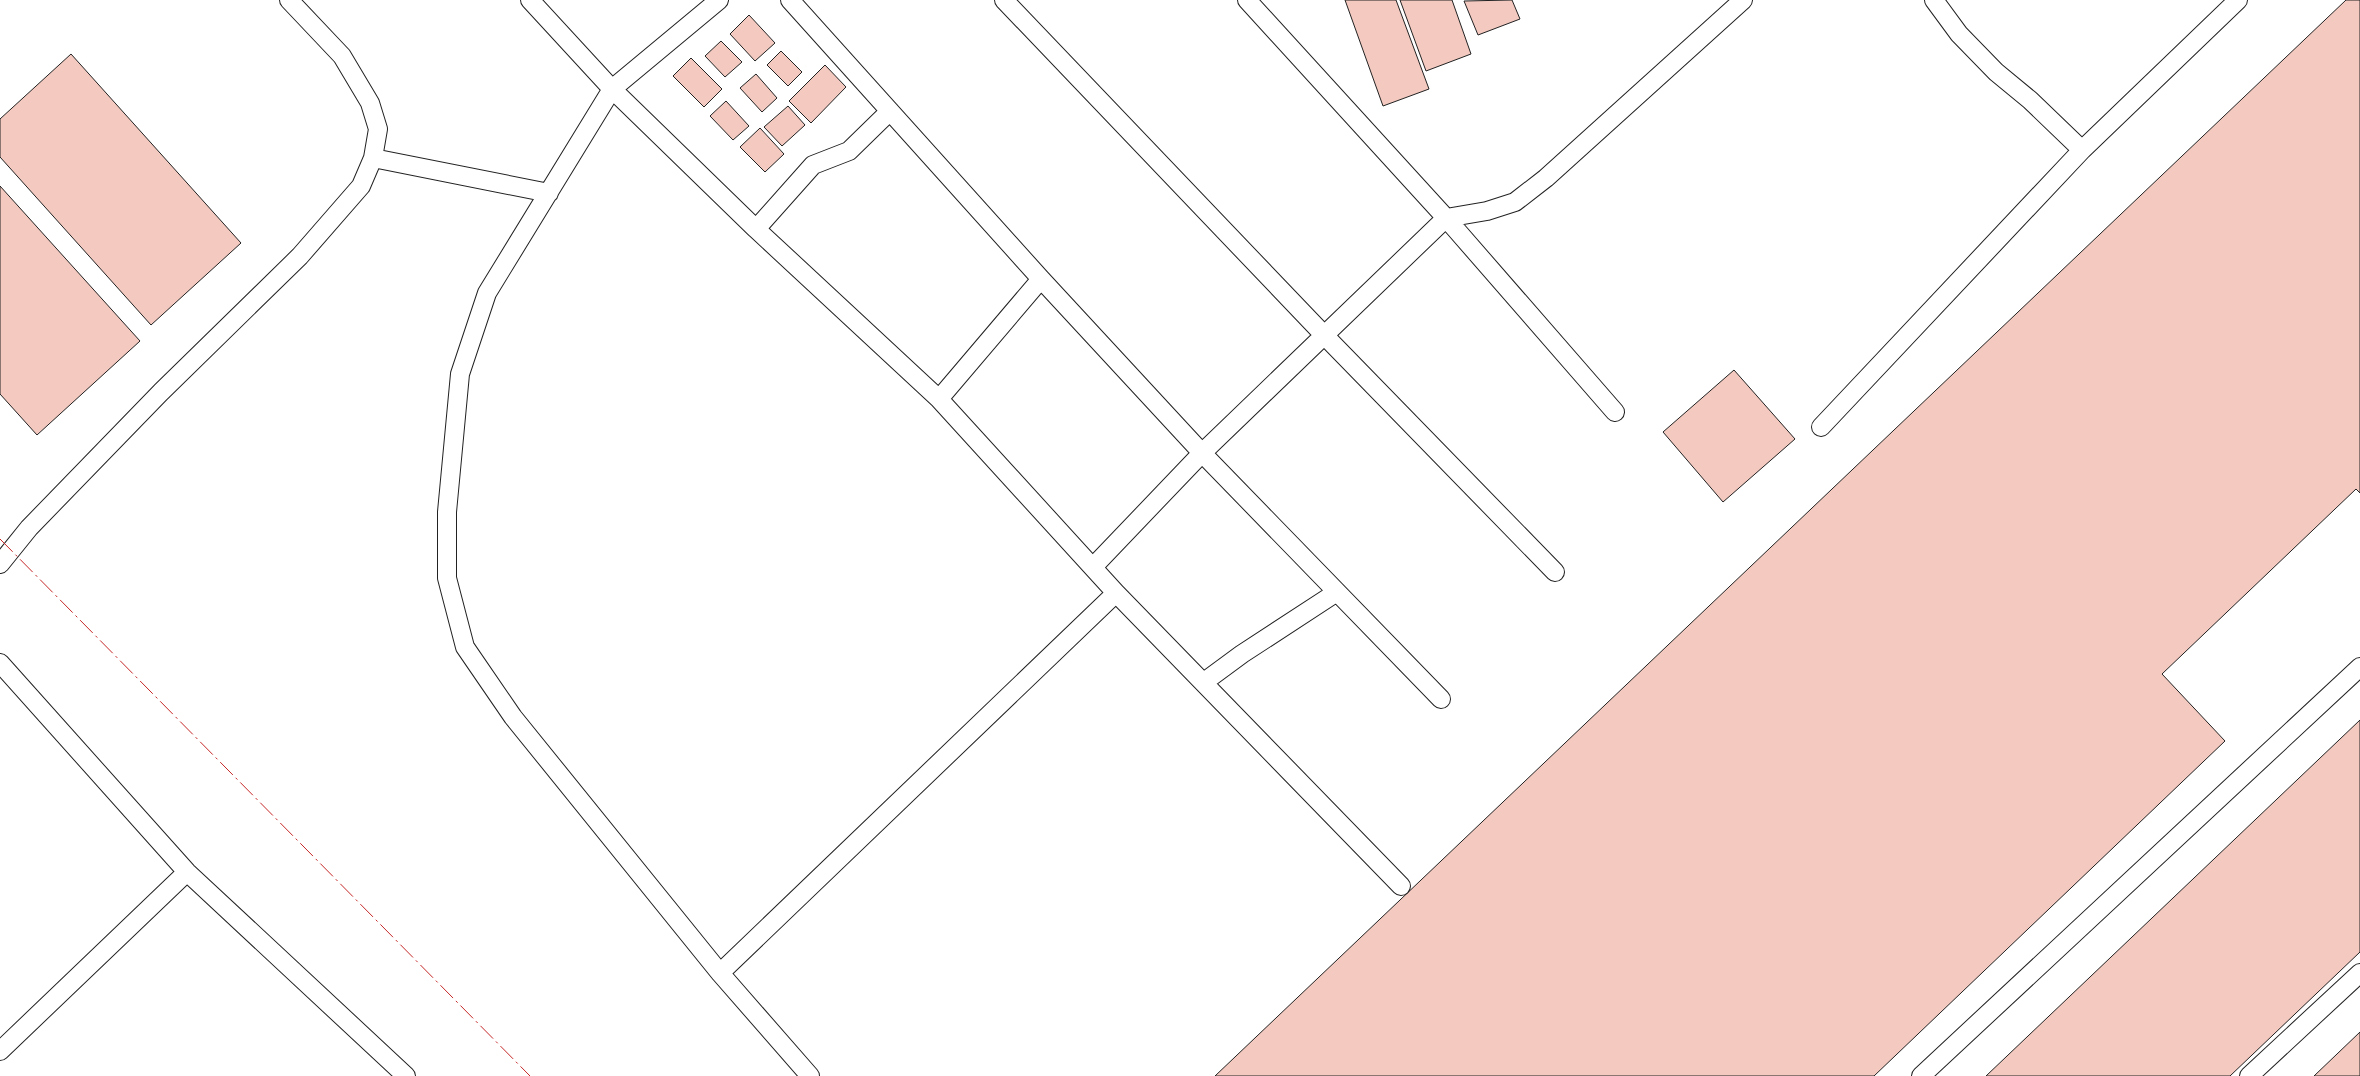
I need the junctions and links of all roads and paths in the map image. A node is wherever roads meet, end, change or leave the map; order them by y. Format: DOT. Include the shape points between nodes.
graph roads {
  1 [pos="289,0"];
  2 [pos="530,0"];
  3 [pos="719,0"];
  4 [pos="790,0"];
  5 [pos="1004,0"];
  6 [pos="1247,0"];
  7 [pos="1742,0"];
  8 [pos="1934,0"];
  9 [pos="2238,0"];
  10 [pos="612,89"];
  11 [pos="890,111"];
  12 [pos="2082,150"];
  13 [pos="373,158"];
  14 [pos="548,193"];
  15 [pos="1446,218"];
  16 [pos="756,230"];
  17 [pos="1041,279"];
  18 [pos="1324,335"];
  19 [pos="939,398"];
  20 [pos="1615,412"];
  21 [pos="1821,427"];
  22 [pos="1202,453"];
  23 [pos="0,564"];
  24 [pos="1093,567"];
  25 [pos="1554,572"];
  26 [pos="1116,592"];
  27 [pos="1337,592"];
  28 [pos="0,663"];
  29 [pos="2360,667"];
  30 [pos="1204,682"];
  31 [pos="1441,699"];
  32 [pos="187,872"];
  33 [pos="1401,886"];
  34 [pos="720,973"];
  35 [pos="2360,973"];
  36 [pos="0,1051"];
  37 [pos="406,1076"];
  38 [pos="810,1076"];
  39 [pos="1921,1076"];
  40 [pos="2249,1076"];
  1 -- 13 [label="lane" via="342,56 370,103 378,129"];
  2 -- 10 [label="lane"];
  3 -- 10 [label="lane"];
  4 -- 11 [label="lane"];
  5 -- 18 [label="lane"];
  6 -- 15 [label="lane"];
  7 -- 15 [label="lane" via="1546,178 1515,202"];
  8 -- 12 [label="lane" via="1959,34 1996,72"];
  9 -- 12 [label="lane"];
  10 -- 14 [label="lane"];
  10 -- 16 [label="lane"];
  11 -- 16 [label="lane" via="849,151 813,165"];
  11 -- 17 [label="lane"];
  12 -- 21 [label="lane"];
  13 -- 14 [label="lane"];
  13 -- 23 [label="lane" via="361,186 300,256 29,528"];
  14 -- 34 [label="lane" via="487,293 460,374 447,512 447,578 465,647 513,717"];
  15 -- 18 [label="lane"];
  15 -- 20 [label="lane"];
  16 -- 19 [label="lane"];
  17 -- 19 [label="lane"];
  17 -- 22 [label="lane"];
  18 -- 22 [label="lane"];
  18 -- 25 [label="lane"];
  19 -- 24 [label="lane"];
  22 -- 24 [label="lane"];
  22 -- 27 [label="lane"];
  24 -- 26 [label="lane"];
  26 -- 30 [label="lane"];
  26 -- 34 [label="lane"];
  27 -- 30 [label="lane"];
  27 -- 31 [label="lane"];
  28 -- 32 [label="lane"];
  29 -- 39 [label="lane"];
  30 -- 33 [label="lane"];
  32 -- 36 [label="lane"];
  32 -- 37 [label="lane"];
  34 -- 38 [label="lane"];
  35 -- 40 [label="lane"];
}
